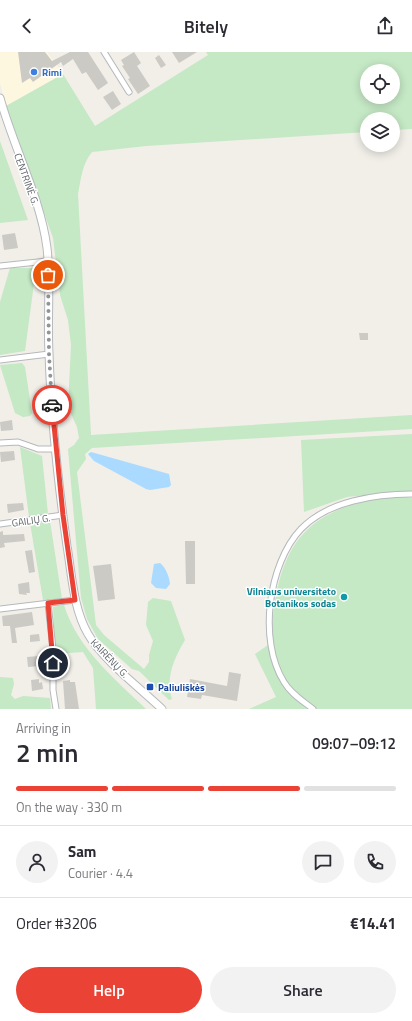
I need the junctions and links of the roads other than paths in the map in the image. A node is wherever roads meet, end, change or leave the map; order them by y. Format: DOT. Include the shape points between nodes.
graph roads {
  1 [pos="104,52"];
  2 [pos="129,92"];
  3 [pos="0,98"];
  4 [pos="47,261"];
  5 [pos="0,266"];
  6 [pos="49,354"];
  7 [pos="0,360"];
  8 [pos="0,443"];
  9 [pos="56,449"];
  10 [pos="412,494"];
  11 [pos="63,515"];
  12 [pos="0,524"];
  13 [pos="75,600"];
  14 [pos="48,603"];
  15 [pos="0,609"];
  16 [pos="56,709"];
  17 [pos="162,709"];
  18 [pos="313,709"];
  1 -- 2 [label="street"];
  3 -- 4 [label="main road, CENTRINĖ G." via="42,223"];
  4 -- 5 [label="street"];
  4 -- 6 [label="main road, KAIRĖNŲ G."];
  6 -- 7 [label="street"];
  6 -- 9 [label="main road, KAIRĖNŲ G."];
  8 -- 9 [label="street" via="18,442 38,449"];
  9 -- 11 [label="main road, KAIRĖNŲ G."];
  10 -- 18 [label="street" via="371,497 336,507 302,529 284,555 274,587 269,644 272,658 284,683 292,693"];
  11 -- 12 [label="street, GAILIŲ G."];
  11 -- 13 [label="main road, KAIRĖNŲ G."];
  13 -- 14 [label="street"];
  13 -- 17 [label="main road, KAIRĖNŲ G." via="81,621 94,644"];
  14 -- 15 [label="street"];
  14 -- 16 [label="street"];
}
